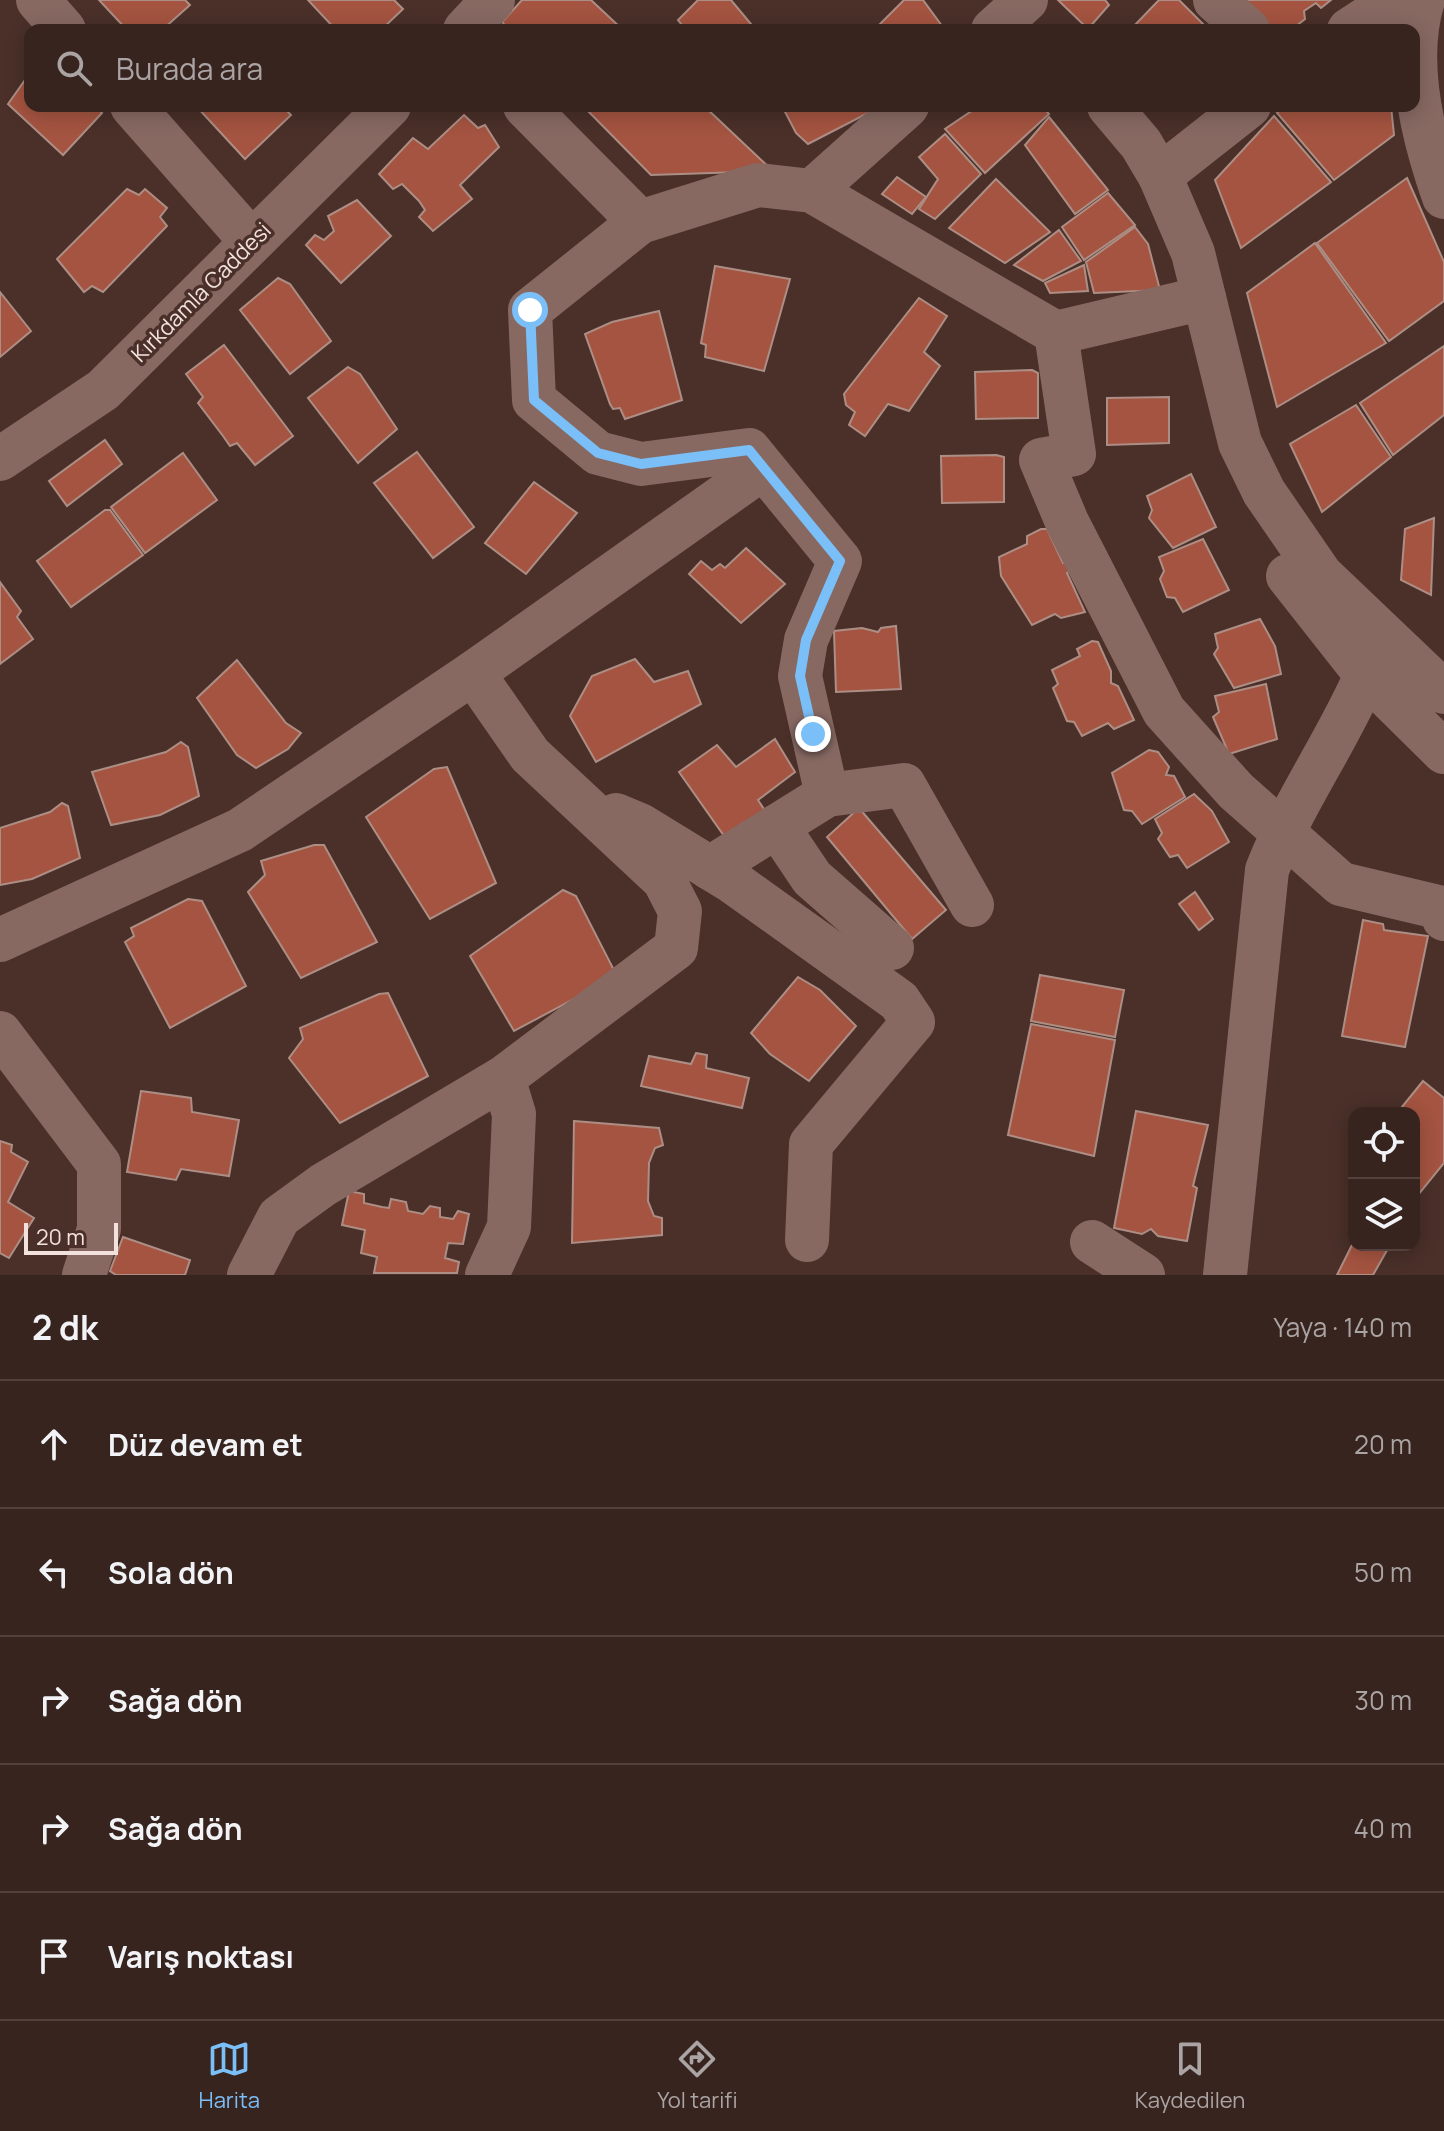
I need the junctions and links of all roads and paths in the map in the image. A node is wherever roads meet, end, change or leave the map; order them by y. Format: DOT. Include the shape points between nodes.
graph roads {
  1 [pos="38,0"];
  2 [pos="493,0"];
  3 [pos="1215,0"];
  4 [pos="1423,1"];
  5 [pos="59,24"];
  6 [pos="471,24"];
  7 [pos="1241,24"];
  8 [pos="1358,24"];
  9 [pos="1419,24"];
  10 [pos="1420,93"];
  11 [pos="137,112"];
  12 [pos="383,112"];
  13 [pos="531,112"];
  14 [pos="900,112"];
  15 [pos="1114,112"];
  16 [pos="1241,112"];
  17 [pos="1160,176"];
  18 [pos="812,191"];
  19 [pos="1444,197"];
  20 [pos="640,222"];
  21 [pos="251,241"];
  22 [pos="1204,298"];
  23 [pos="1056,333"];
  24 [pos="1240,443"];
  25 [pos="0,459"];
  26 [pos="763,468"];
  27 [pos="473,673"];
  28 [pos="1366,675"];
  29 [pos="1442,687"];
  30 [pos="1404,712"];
  31 [pos="1444,752"];
  32 [pos="827,795"];
  33 [pos="577,799"];
  34 [pos="777,826"];
  35 [pos="240,830"];
  36 [pos="1282,832"];
  37 [pos="710,868"];
  38 [pos="972,905"];
  39 [pos="1444,919"];
  40 [pos="0,940"];
  41 [pos="892,948"];
  42 [pos="0,966"];
  43 [pos="0,1033"];
  44 [pos="503,1078"];
  45 [pos="807,1240"];
  46 [pos="1092,1242"];
  47 [pos="84,1275"];
  48 [pos="249,1275"];
  49 [pos="487,1275"];
  50 [pos="1143,1275"];
  51 [pos="1225,1275"];
  1 -- 5 [label="street"];
  2 -- 6 [label="street"];
  3 -- 7 [label="street"];
  4 -- 8 [label="street" via="1381,9"];
  4 -- 9 [label="street"];
  10 -- 19 [label="street" via="1429,154"];
  11 -- 21 [label="street"];
  12 -- 21 [label="street, Kırkdamla Caddesi"];
  13 -- 20 [label="street"];
  14 -- 18 [label="street"];
  15 -- 17 [label="street"];
  16 -- 17 [label="street"];
  17 -- 22 [label="street" via="1193,253"];
  18 -- 20 [label="street" via="758,185"];
  18 -- 23 [label="street"];
  20 -- 26 [label="street" via="530,310 534,400 598,453 641,464 749,450"];
  21 -- 25 [label="street, Kırkdamla Caddesi" via="103,390"];
  22 -- 23 [label="street"];
  22 -- 24 [label="street"];
  23 -- 36 [label="street" via="1074,454 1041,460 1067,522 1164,711 1236,791"];
  24 -- 28 [label="street" via="1236,464 1256,523 1272,552"];
  24 -- 29 [label="street" via="1271,503 1321,575"];
  26 -- 27 [label="street"];
  26 -- 32 [label="street" via="840,561 806,640 800,676"];
  27 -- 33 [label="street" via="530,755"];
  27 -- 35 [label="street"];
  28 -- 30 [label="street"];
  28 -- 36 [label="street" via="1342,729"];
  29 -- 30 [label="street"];
  30 -- 31 [label="street"];
  32 -- 34 [label="street"];
  32 -- 38 [label="street" via="904,785"];
  33 -- 37 [label="street" via="640,825"];
  33 -- 44 [label="street" via="664,880 680,911 676,948"];
  34 -- 37 [label="street"];
  34 -- 41 [label="street" via="812,878"];
  35 -- 40 [label="street"];
  35 -- 42 [label="street"];
  36 -- 39 [label="street" via="1341,884 1442,908"];
  36 -- 51 [label="street" via="1267,870"];
  37 -- 45 [label="street" via="899,1001 913,1022 811,1144"];
  43 -- 47 [label="street" via="99,1164 99,1229"];
  44 -- 48 [label="street" via="279,1217"];
  44 -- 49 [label="street" via="514,1114 509,1227"];
  46 -- 50 [label="street"];
}
